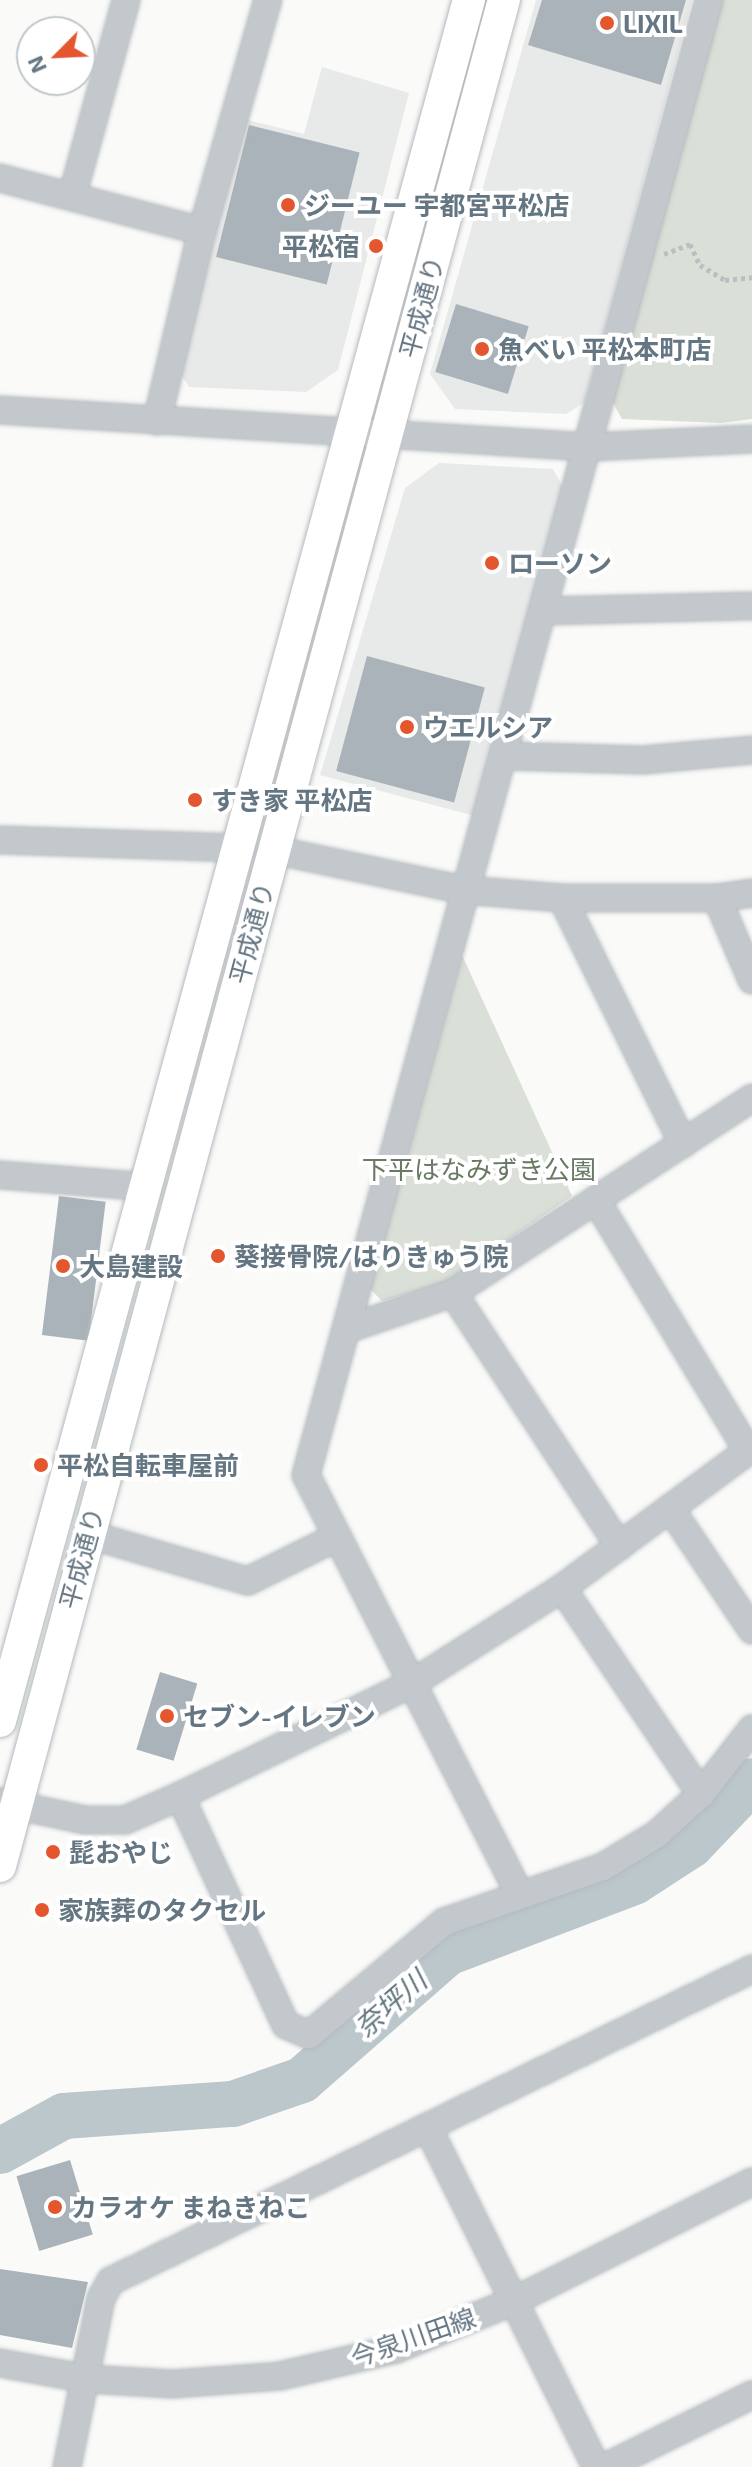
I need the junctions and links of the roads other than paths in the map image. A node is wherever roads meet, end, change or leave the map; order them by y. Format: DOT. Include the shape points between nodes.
graph roads {
  1 [pos="126,0"];
  2 [pos="469,0"];
  3 [pos="504,0"];
  4 [pos="709,0"];
  5 [pos="265,1"];
  6 [pos="0,178"];
  7 [pos="73,193"];
  8 [pos="202,231"];
  9 [pos="0,410"];
  10 [pos="157,421"];
  11 [pos="355,432"];
  12 [pos="387,434"];
  13 [pos="752,439"];
  14 [pos="589,447"];
  15 [pos="752,606"];
  16 [pos="545,611"];
  17 [pos="752,750"];
  18 [pos="506,756"];
  19 [pos="0,840"];
  20 [pos="242,848"];
  21 [pos="274,850"];
  22 [pos="464,890"];
  23 [pos="752,893"];
  24 [pos="562,898"];
  25 [pos="717,898"];
  26 [pos="752,980"];
  27 [pos="752,1098"];
  28 [pos="683,1144"];
  29 [pos="0,1175"];
  30 [pos="149,1187"];
  31 [pos="596,1200"];
  32 [pos="453,1293"];
  33 [pos="347,1329"];
  34 [pos="750,1449"];
  35 [pos="670,1508"];
  36 [pos="87,1534"];
  37 [pos="335,1538"];
  38 [pos="619,1546"];
  39 [pos="562,1588"];
  40 [pos="752,1630"];
  41 [pos="411,1684"];
  42 [pos="0,1721"];
  43 [pos="752,1729"];
  44 [pos="701,1794"];
  45 [pos="180,1796"];
  46 [pos="8,1804"];
  47 [pos="0,1866"];
  48 [pos="519,1893"];
  49 [pos="752,1969"];
  50 [pos="428,2128"];
  51 [pos="752,2182"];
  52 [pos="514,2301"];
  53 [pos="0,2363"];
  54 [pos="88,2379"];
  55 [pos="752,2395"];
  56 [pos="67,2467"];
  57 [pos="596,2467"];
  58 [pos="606,2467"];
  1 -- 7 [label="street"];
  2 -- 11 [label="main road, 平成通り" via="371,351"];
  3 -- 12 [label="main road, 平成通り"];
  4 -- 14 [label="street"];
  5 -- 8 [label="street"];
  6 -- 7 [label="street"];
  7 -- 8 [label="street"];
  8 -- 10 [label="street"];
  9 -- 10 [label="street"];
  10 -- 11 [label="street"];
  11 -- 12 [label="street"];
  11 -- 20 [label="main road, 平成通り"];
  12 -- 14 [label="street"];
  12 -- 21 [label="main road, 平成通り"];
  13 -- 14 [label="street"];
  14 -- 16 [label="street"];
  15 -- 16 [label="street"];
  16 -- 18 [label="street"];
  17 -- 18 [label="street" via="643,760"];
  18 -- 22 [label="street"];
  19 -- 20 [label="street"];
  20 -- 30 [label="main road, 平成通り"];
  21 -- 22 [label="street"];
  21 -- 36 [label="main road, 平成通り"];
  22 -- 24 [label="street"];
  22 -- 33 [label="street"];
  23 -- 25 [label="street"];
  24 -- 25 [label="street"];
  24 -- 28 [label="street"];
  25 -- 26 [label="street"];
  27 -- 28 [label="street"];
  28 -- 31 [label="street"];
  29 -- 30 [label="street"];
  30 -- 42 [label="main road, 平成通り"];
  31 -- 32 [label="street"];
  31 -- 34 [label="street"];
  32 -- 33 [label="street"];
  32 -- 38 [label="street"];
  33 -- 37 [label="street" via="306,1475"];
  34 -- 35 [label="street"];
  35 -- 38 [label="street"];
  35 -- 40 [label="street"];
  36 -- 37 [label="street" via="248,1581"];
  36 -- 46 [label="main road, 平成通り"];
  37 -- 41 [label="street"];
  38 -- 39 [label="street"];
  39 -- 41 [label="street"];
  39 -- 44 [label="street"];
  41 -- 45 [label="street"];
  41 -- 48 [label="street"];
  43 -- 44 [label="street"];
  44 -- 48 [label="street" via="656,1835 603,1867"];
  45 -- 46 [label="street" via="125,1820 85,1820"];
  45 -- 48 [label="street" via="286,2025 309,2035 444,1922"];
  46 -- 47 [label="main road, 平成通り"];
  49 -- 50 [label="street"];
  50 -- 52 [label="street"];
  50 -- 54 [label="street" via="111,2281 101,2298"];
  51 -- 52 [label="street, 今泉川田線"];
  52 -- 54 [label="street, 今泉川田線" via="396,2349 280,2376 172,2384"];
  52 -- 57 [label="street"];
  53 -- 54 [label="street, 今泉川田線"];
  54 -- 56 [label="street"];
  55 -- 58 [label="street"];
}
